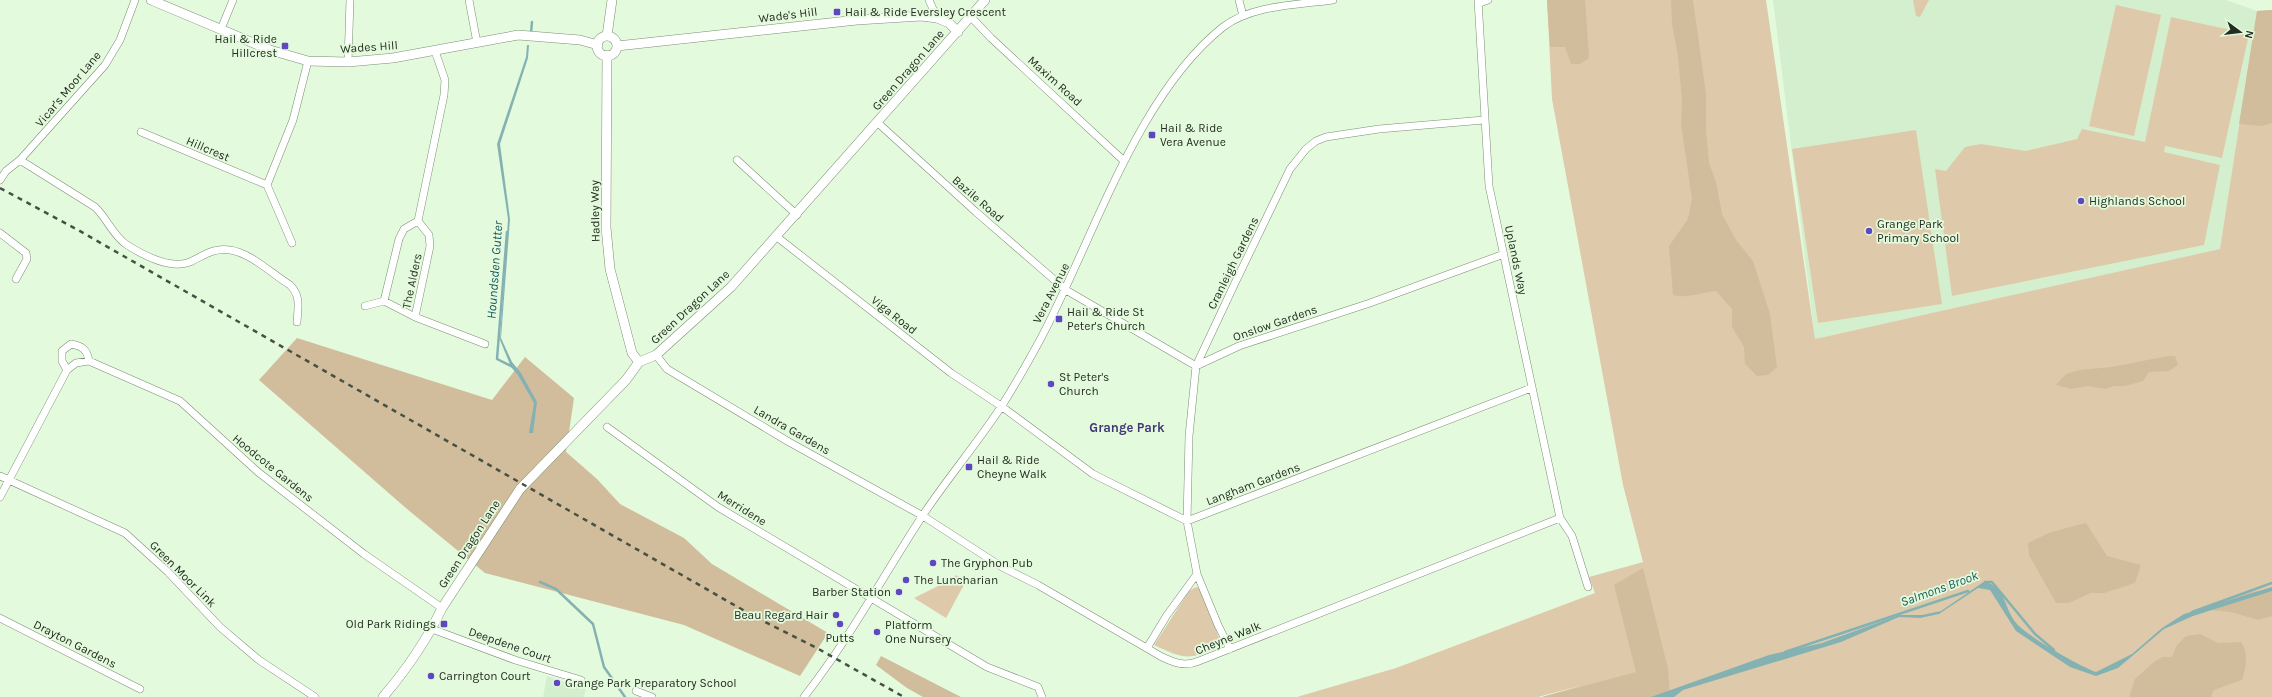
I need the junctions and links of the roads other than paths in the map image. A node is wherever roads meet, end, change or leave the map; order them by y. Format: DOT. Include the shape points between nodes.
graph roads {
  1 [pos="135,0"];
  2 [pos="151,0"];
  3 [pos="233,0"];
  4 [pos="350,0"];
  5 [pos="469,0"];
  6 [pos="612,0"];
  7 [pos="929,0"];
  8 [pos="985,0"];
  9 [pos="1238,0"];
  10 [pos="1333,0"];
  11 [pos="1488,0"];
  12 [pos="164,2"];
  13 [pos="1479,2"];
  14 [pos="1243,16"];
  15 [pos="971,17"];
  16 [pos="937,18"];
  17 [pos="221,29"];
  18 [pos="958,32"];
  19 [pos="607,36"];
  20 [pos="478,43"];
  21 [pos="598,45"];
  22 [pos="617,46"];
  23 [pos="435,51"];
  24 [pos="607,55"];
  25 [pos="308,61"];
  26 [pos="348,62"];
  27 [pos="1484,120"];
  28 [pos="878,123"];
  29 [pos="141,132"];
  30 [pos="20,160"];
  31 [pos="737,160"];
  32 [pos="1124,161"];
  33 [pos="0,180"];
  34 [pos="267,185"];
  35 [pos="796,215"];
  36 [pos="418,221"];
  37 [pos="0,232"];
  38 [pos="777,237"];
  39 [pos="292,243"];
  40 [pos="1504,254"];
  41 [pos="16,279"];
  42 [pos="1066,290"];
  43 [pos="384,301"];
  44 [pos="365,306"];
  45 [pos="415,317"];
  46 [pos="297,322"];
  47 [pos="485,344"];
  48 [pos="656,355"];
  49 [pos="86,361"];
  50 [pos="639,362"];
  51 [pos="1196,366"];
  52 [pos="67,370"];
  53 [pos="1532,388"];
  54 [pos="1001,406"];
  55 [pos="607,427"];
  56 [pos="0,476"];
  57 [pos="9,480"];
  58 [pos="0,497"];
  59 [pos="923,516"];
  60 [pos="1560,518"];
  61 [pos="1187,521"];
  62 [pos="1197,574"];
  63 [pos="1588,587"];
  64 [pos="871,598"];
  65 [pos="442,608"];
  66 [pos="0,618"];
  67 [pos="432,629"];
  68 [pos="1147,648"];
  69 [pos="1230,649"];
  70 [pos="581,680"];
  71 [pos="140,689"];
  72 [pos="636,691"];
  73 [pos="316,697"];
  74 [pos="383,697"];
  75 [pos="652,697"];
  76 [pos="804,697"];
  77 [pos="1042,697"];
  1 -- 30 [label="street, Vicar's Moor Lane" via="120,40 105,65"];
  2 -- 12 [label="street, Wades Hill"];
  3 -- 17 [label="street"];
  4 -- 26 [label="street"];
  5 -- 20 [label="street"];
  6 -- 19 [label="street"];
  7 -- 16 [label="street"];
  8 -- 15 [label="street, Green Dragon Lane"];
  9 -- 14 [label="street"];
  10 -- 14 [label="street, Vera Avenue"];
  11 -- 13 [label="street, Uplands Way"];
  12 -- 17 [label="street, Wades Hill"];
  13 -- 27 [label="street, Uplands Way"];
  14 -- 32 [label="street, Vera Avenue" via="1222,28 1175,78"];
  15 -- 18 [label="street, Green Dragon Lane"];
  15 -- 32 [label="street, Maxim Road"];
  16 -- 18 [label="street, Wade's Hill" via="949,23"];
  16 -- 22 [label="street, Wade's Hill" via="921,16 858,20"];
  17 -- 25 [label="street, Wades Hill" via="270,50"];
  18 -- 28 [label="street, Green Dragon Lane"];
  19 -- 21 [label="street" via="601,39"];
  19 -- 22 [label="street" via="614,39"];
  20 -- 21 [label="street, Wades Hill" via="518,35 537,35 580,40"];
  20 -- 23 [label="street, Wades Hill"];
  21 -- 24 [label="street" via="600,51"];
  22 -- 24 [label="street" via="614,53"];
  23 -- 26 [label="street, Wades Hill"];
  23 -- 36 [label="street" via="445,80 444,95"];
  24 -- 50 [label="street, Hadley Way" via="606,227 610,269 632,353"];
  25 -- 26 [label="street, Wades Hill"];
  25 -- 34 [label="street" via="293,120"];
  27 -- 40 [label="street, Uplands Way" via="1489,186"];
  27 -- 51 [label="street, Cranleigh Gardens" via="1380,129 1326,137 1306,149 1290,169"];
  28 -- 35 [label="street, Green Dragon Lane"];
  28 -- 42 [label="street, Bazile Road"];
  29 -- 34 [label="street, Hillcrest"];
  30 -- 33 [label="street, Vicar's Moor Lane" via="6,171"];
  30 -- 46 [label="street" via="95,207 126,244 158,260 172,265 188,263 216,249 242,253 297,292"];
  31 -- 35 [label="street"];
  32 -- 42 [label="street, Vera Avenue"];
  34 -- 39 [label="street"];
  35 -- 38 [label="street, Green Dragon Lane"];
  36 -- 43 [label="street, The Alders" via="404,229 399,239"];
  36 -- 45 [label="street, The Alders" via="429,235 430,246"];
  37 -- 41 [label="street" via="26,252 27,259"];
  38 -- 48 [label="street, Green Dragon Lane" via="731,287"];
  38 -- 54 [label="street, Viga Road" via="950,373"];
  40 -- 51 [label="street, Onslow Gardens" via="1370,303 1239,346"];
  40 -- 53 [label="street, Uplands Way"];
  42 -- 51 [label="street"];
  42 -- 54 [label="street, Vera Avenue"];
  43 -- 44 [label="street"];
  43 -- 45 [label="street, The Alders"];
  45 -- 47 [label="street"];
  48 -- 50 [label="street, Green Dragon Lane"];
  48 -- 59 [label="street, Landra Gardens" via="667,369 789,442"];
  49 -- 52 [label="street"];
  49 -- 52 [label="street" via="87,353 81,346 71,344 62,351 62,361"];
  49 -- 65 [label="street, Hoodcote Gardens" via="180,401 258,472 364,554"];
  50 -- 65 [label="street, Green Dragon Lane" via="626,380 520,489"];
  51 -- 61 [label="street, Cranleigh Gardens" via="1189,436"];
  52 -- 57 [label="street"];
  53 -- 60 [label="street, Uplands Way"];
  53 -- 61 [label="street, Langham Gardens"];
  54 -- 59 [label="street, Vera Avenue"];
  54 -- 61 [label="street" via="1093,474"];
  55 -- 64 [label="street, Merridene" via="718,507"];
  56 -- 57 [label="street, Green Moor Link"];
  57 -- 58 [label="street"];
  57 -- 73 [label="street, Green Moor Link" via="125,533 168,572 220,627 259,660"];
  59 -- 64 [label="street, Vera Avenue"];
  59 -- 68 [label="street, Cheyne Walk" via="1002,567"];
  60 -- 63 [label="street" via="1572,536"];
  60 -- 69 [label="street, Cheyne Walk"];
  61 -- 62 [label="street, Cranleigh Gardens"];
  62 -- 68 [label="street" via="1170,610"];
  62 -- 69 [label="street, Cranleigh Gardens"];
  64 -- 76 [label="street, Vera Avenue" via="851,626 830,664"];
  64 -- 77 [label="street, Merridene" via="987,667 1038,687"];
  65 -- 67 [label="street, Green Dragon Lane"];
  66 -- 71 [label="street, Drayton Gardens"];
  67 -- 70 [label="street, Deepdene Court" via="515,660"];
  67 -- 74 [label="street, Green Dragon Lane" via="397,682"];
  68 -- 69 [label="street, Cheyne Walk" via="1177,664 1189,665"];
  72 -- 75 [label="street"];
}
